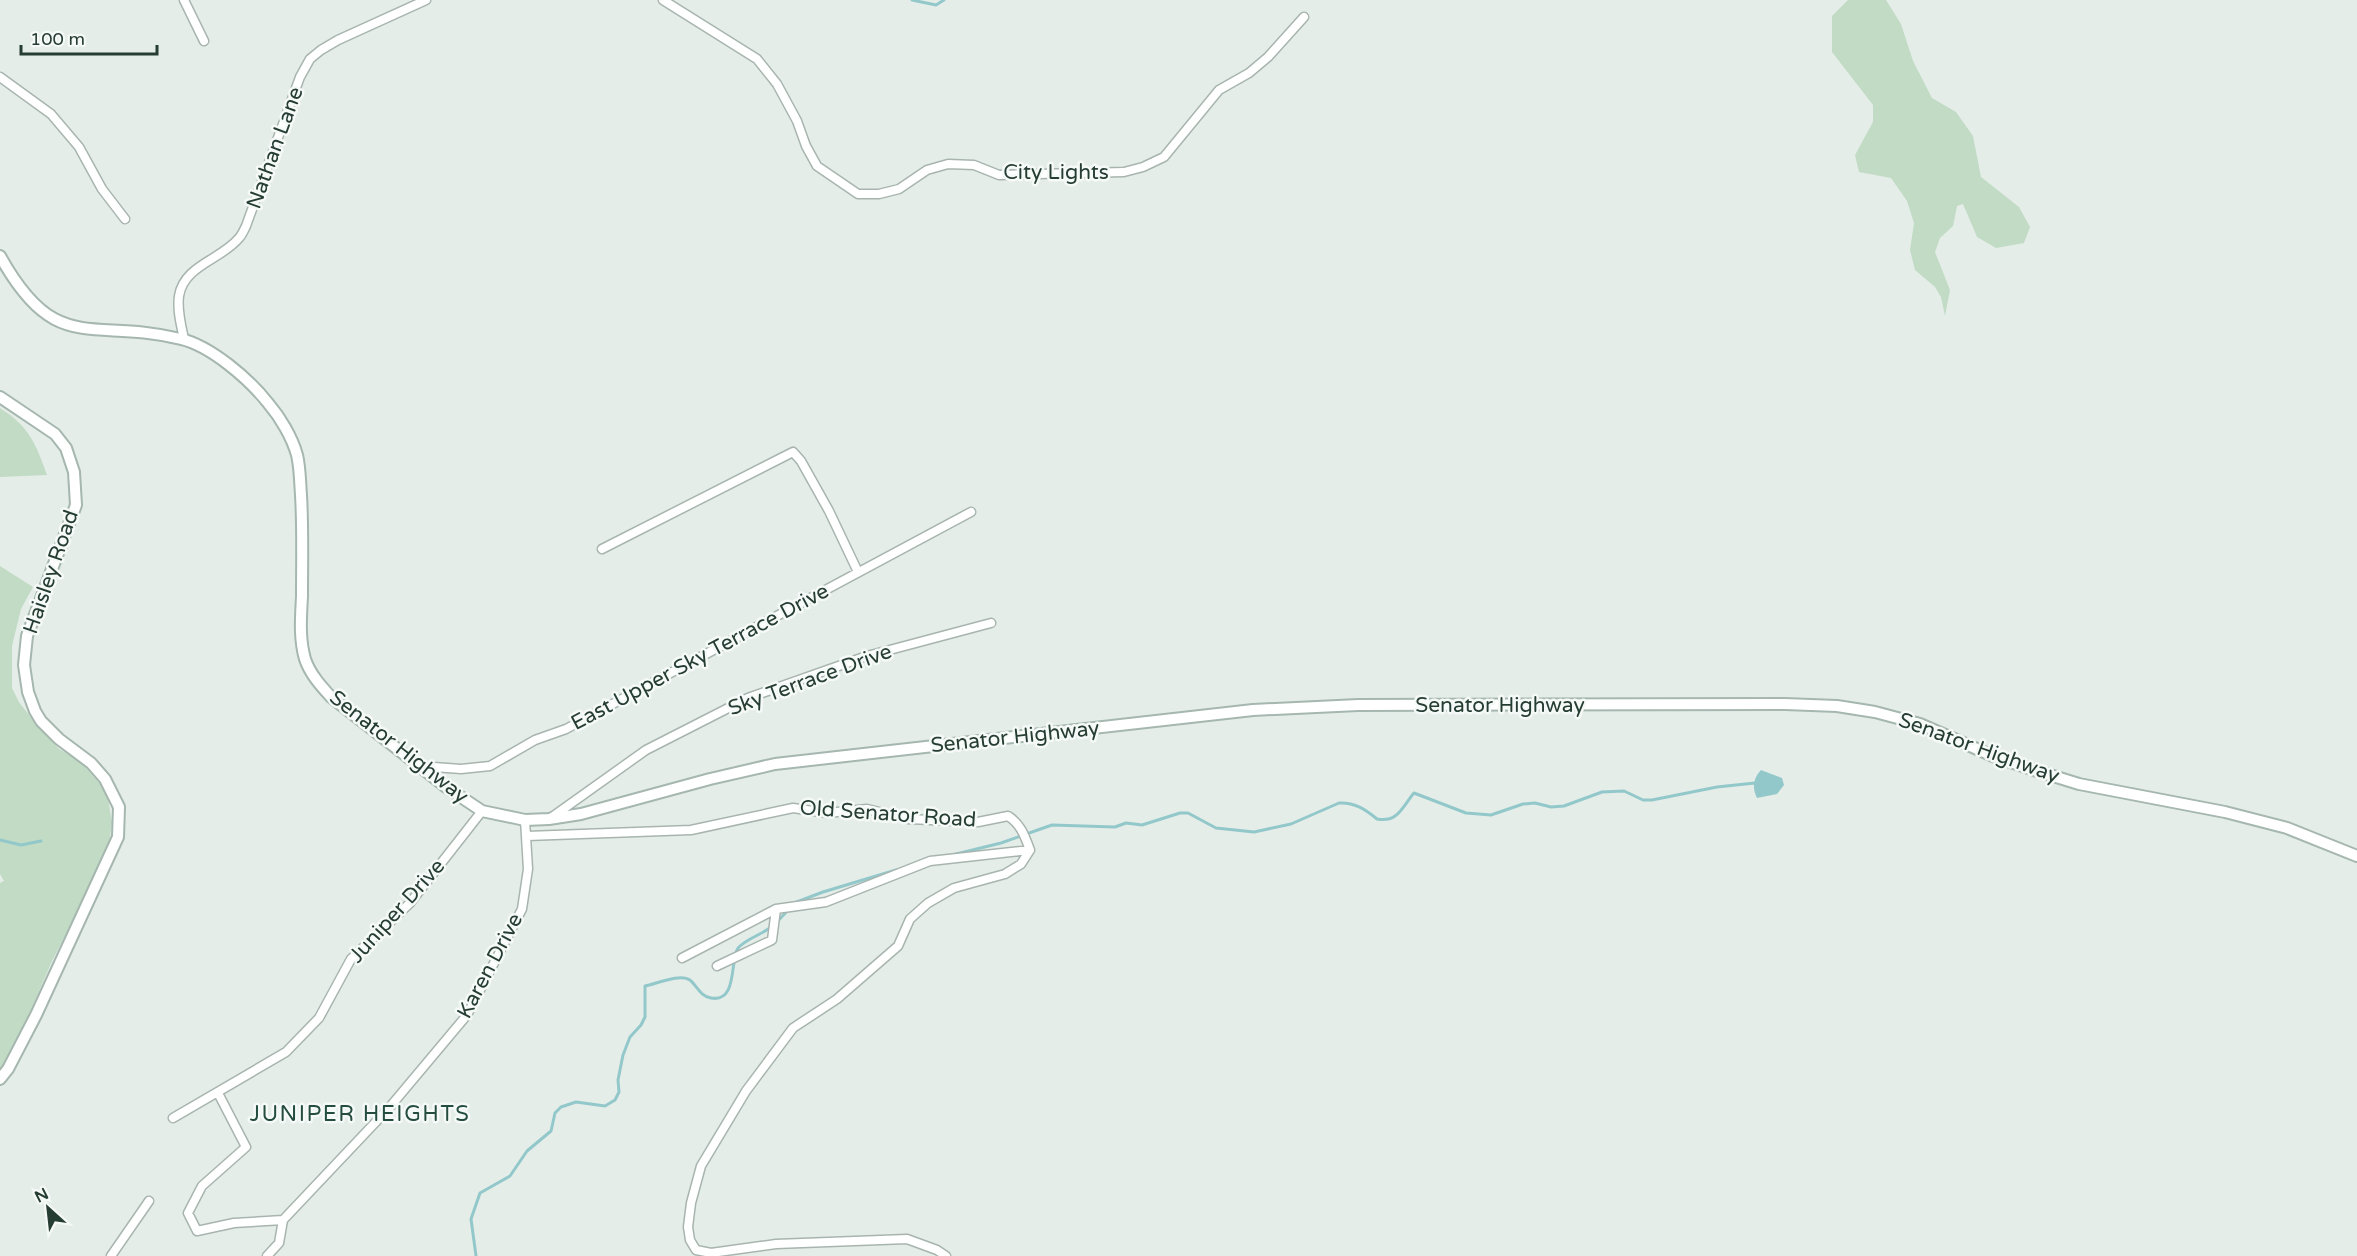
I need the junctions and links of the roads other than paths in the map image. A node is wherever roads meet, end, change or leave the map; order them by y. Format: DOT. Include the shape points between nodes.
graph roads {
  1 [pos="184,0"];
  2 [pos="426,0"];
  3 [pos="663,0"];
  4 [pos="1304,17"];
  5 [pos="204,41"];
  6 [pos="0,77"];
  7 [pos="125,219"];
  8 [pos="0,256"];
  9 [pos="184,339"];
  10 [pos="0,397"];
  11 [pos="971,512"];
  12 [pos="602,549"];
  13 [pos="858,572"];
  14 [pos="991,623"];
  15 [pos="420,766"];
  16 [pos="482,811"];
  17 [pos="549,819"];
  18 [pos="525,820"];
  19 [pos="527,836"];
  20 [pos="1030,850"];
  21 [pos="2357,856"];
  22 [pos="776,909"];
  23 [pos="682,958"];
  24 [pos="717,966"];
  25 [pos="0,1079"];
  26 [pos="218,1093"];
  27 [pos="173,1118"];
  28 [pos="149,1201"];
  29 [pos="283,1220"];
  30 [pos="111,1256"];
  31 [pos="267,1256"];
  32 [pos="946,1256"];
  1 -- 5 [label="street"];
  2 -- 9 [label="street, Nathan Lane" via="338,40 310,59 246,226 239,238 189,274 183,285 179,313"];
  3 -- 4 [label="street, City Lights" via="757,59 777,84 818,166 858,194 899,189 927,170 948,164 974,165 999,175 1143,167 1164,157 1219,90 1268,57"];
  6 -- 7 [label="street" via="51,114 79,147 102,189"];
  8 -- 9 [label="street, Senator Highway" via="24,296 44,315 61,324"];
  9 -- 15 [label="street, Senator Highway" via="228,364 256,389 279,418 297,454 302,524 301,639 306,661 317,681 331,697"];
  10 -- 25 [label="street, Haisley Road" via="55,434 66,448 74,472 76,505 27,636 24,665 28,692 41,721 91,763 105,779 119,807 118,837 36,1015"];
  11 -- 13 [label="street, East Upper Sky Terrace Drive"];
  12 -- 13 [label="street" via="793,452 829,511"];
  13 -- 15 [label="street, East Upper Sky Terrace Drive" via="490,766"];
  14 -- 17 [label="street, Sky Terrace Drive" via="867,656 748,698 646,750"];
  15 -- 16 [label="street, Senator Highway"];
  16 -- 18 [label="street, Senator Highway"];
  16 -- 26 [label="street, Juniper Drive" via="410,903 351,959 319,1018 286,1052"];
  17 -- 18 [label="street, Senator Highway"];
  17 -- 21 [label="street, Senator Highway" via="775,764 1252,710 1358,705 1785,704 1837,706 1920,724 1993,756 2048,774 2287,828"];
  18 -- 19 [label="street, Karen Drive"];
  19 -- 20 [label="street, Old Senator Road" via="691,830 793,808 827,813 867,809 908,819 978,822 1008,816 1025,834"];
  19 -- 29 [label="street, Karen Drive" via="528,869 522,909 467,1015 389,1108"];
  20 -- 22 [label="street" via="930,861 826,902"];
  20 -- 32 [label="street" via="1021,864 1005,874 954,888 928,903 910,919 898,946 837,999 793,1028 746,1091 701,1166 691,1203 688,1227 696,1250 711,1253 776,1244 907,1239"];
  22 -- 23 [label="street"];
  22 -- 24 [label="street" via="772,940"];
  26 -- 27 [label="street, Juniper Drive"];
  26 -- 29 [label="street" via="246,1147 202,1186 188,1213 197,1231 234,1223"];
  28 -- 30 [label="street"];
  29 -- 31 [label="street, Karen Drive" via="279,1244"];
}
